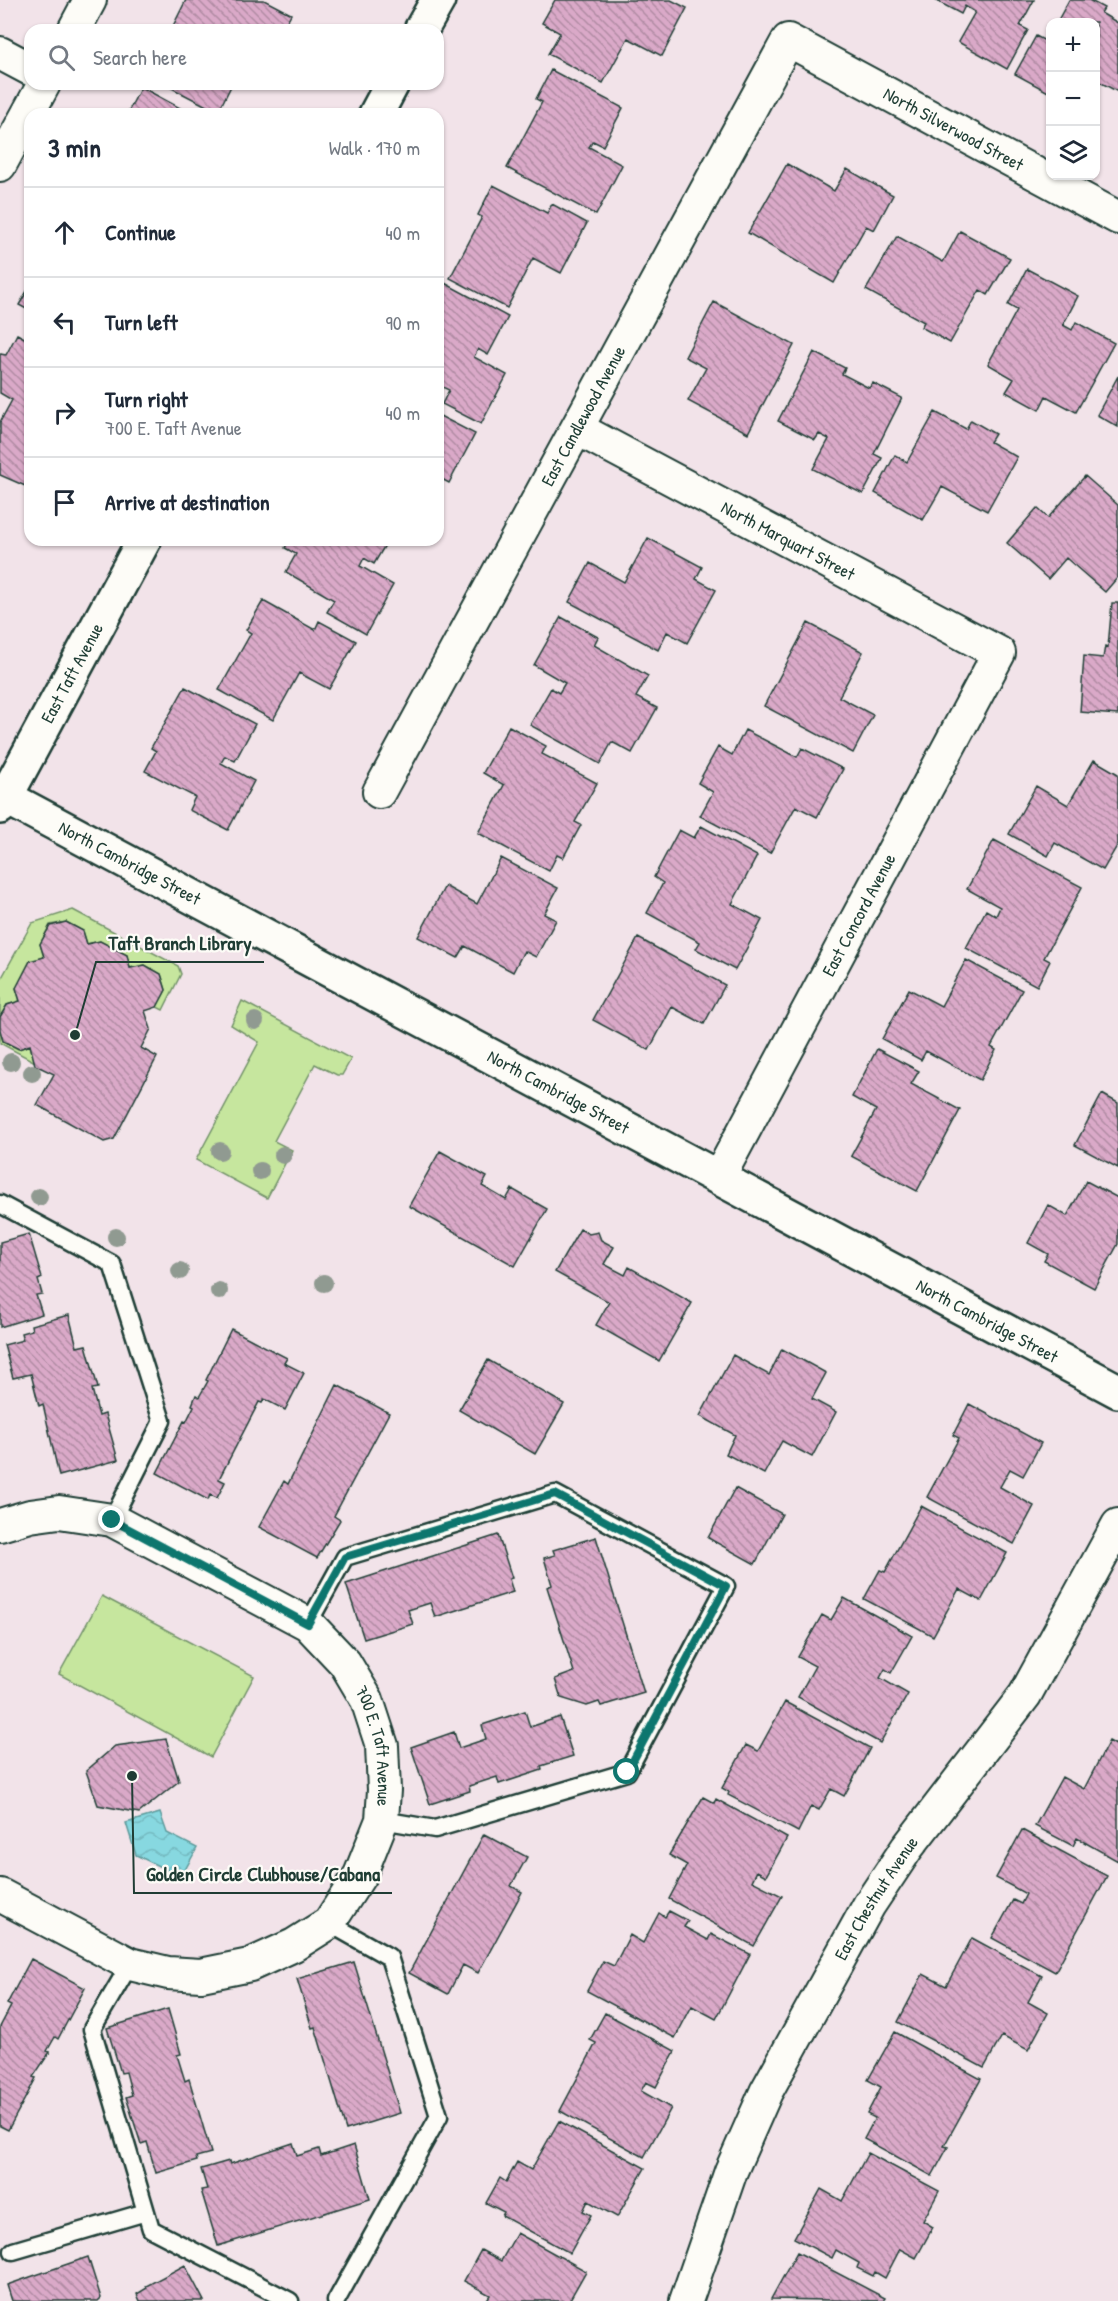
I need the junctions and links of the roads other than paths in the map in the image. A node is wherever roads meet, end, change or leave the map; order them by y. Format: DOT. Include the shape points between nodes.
graph roads {
  1 [pos="90,0"];
  2 [pos="438,0"];
  3 [pos="77,24"];
  4 [pos="424,24"];
  5 [pos="788,40"];
  6 [pos="0,52"];
  7 [pos="24,66"];
  8 [pos="41,90"];
  9 [pos="389,90"];
  10 [pos="31,108"];
  11 [pos="379,108"];
  12 [pos="24,121"];
  13 [pos="0,165"];
  14 [pos="1118,218"];
  15 [pos="578,429"];
  16 [pos="141,546"];
  17 [pos="999,653"];
  18 [pos="379,792"];
  19 [pos="2,799"];
  20 [pos="719,1177"];
  21 [pos="0,1204"];
  22 [pos="1118,1391"];
  23 [pos="112,1520"];
  24 [pos="0,1525"];
  25 [pos="1118,1525"];
  26 [pos="308,1624"];
  27 [pos="382,1820"];
  28 [pos="0,1895"];
  29 [pos="328,1923"];
  30 [pos="130,1964"];
  31 [pos="146,2212"];
  32 [pos="13,2251"];
  33 [pos="290,2301"];
  34 [pos="336,2301"];
  35 [pos="686,2301"];
  1 -- 3 [label="street"];
  2 -- 4 [label="street"];
  5 -- 14 [label="street, North Silverwood Street"];
  5 -- 15 [label="street, East Candlewood Avenue"];
  6 -- 7 [label="street"];
  8 -- 10 [label="street"];
  9 -- 11 [label="street"];
  12 -- 13 [label="street"];
  15 -- 17 [label="street, North Marquart Street"];
  15 -- 18 [label="street, East Candlewood Avenue"];
  16 -- 19 [label="street, East Taft Avenue"];
  17 -- 20 [label="street, East Concord Avenue"];
  19 -- 20 [label="street, North Cambridge Street"];
  20 -- 22 [label="street, North Cambridge Street"];
  21 -- 23 [label="lane" via="112,1264 162,1421"];
  23 -- 24 [label="street, 700 E. Taft Avenue" via="59,1512"];
  23 -- 26 [label="street, 700 E. Taft Avenue"];
  25 -- 35 [label="street, East Chestnut Avenue" via="1025,1695 907,1848 869,1905 766,2092 731,2171"];
  26 -- 27 [label="street, 700 E. Taft Avenue" via="345,1663 367,1700 382,1746"];
  26 -- 27 [label="lane" via="345,1557 555,1494 726,1586 627,1772 435,1829"];
  27 -- 29 [label="street, 700 E. Taft Avenue" via="360,1875"];
  28 -- 30 [label="street, 700 E. Taft Avenue"];
  29 -- 30 [label="street, 700 E. Taft Avenue" via="294,1945 250,1965 201,1975 168,1973"];
  29 -- 34 [label="lane" via="389,1957 439,2116"];
  30 -- 31 [label="lane" via="92,2029"];
  31 -- 32 [label="lane"];
  31 -- 33 [label="lane" via="151,2229"];
}
